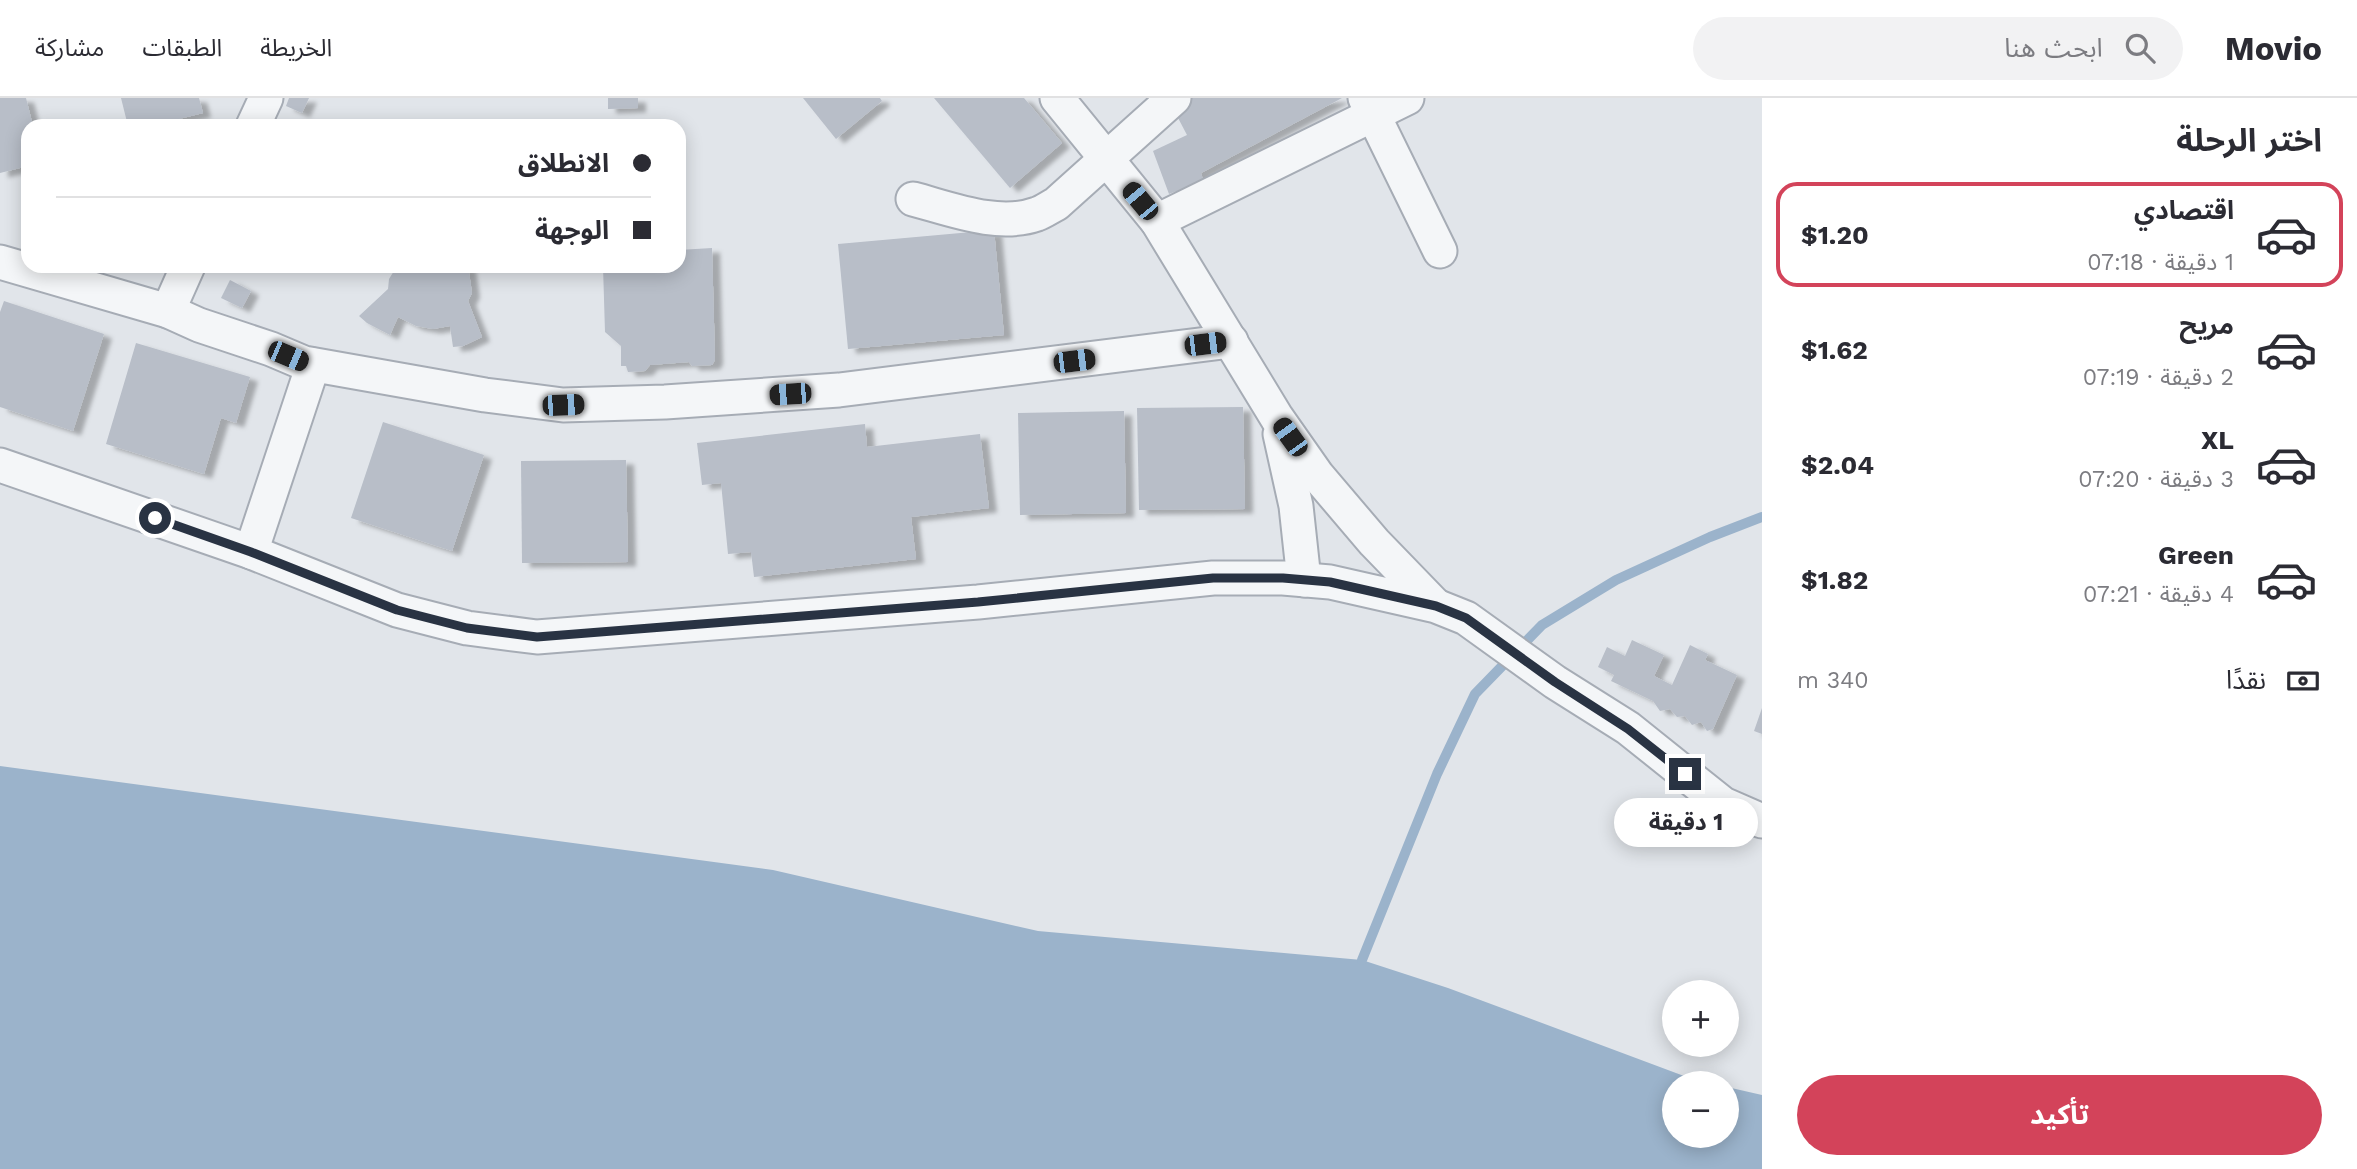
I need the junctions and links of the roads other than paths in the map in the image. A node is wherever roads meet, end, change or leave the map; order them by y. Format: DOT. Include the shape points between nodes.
graph roads {
  1 [pos="266,98"];
  2 [pos="1057,98"];
  3 [pos="1174,98"];
  4 [pos="1407,98"];
  5 [pos="1369,106"];
  6 [pos="256,119"];
  7 [pos="1105,160"];
  8 [pos="913,199"];
  9 [pos="1157,221"];
  10 [pos="1440,251"];
  11 [pos="0,262"];
  12 [pos="21,268"];
  13 [pos="38,273"];
  14 [pos="185,273"];
  15 [pos="168,311"];
  16 [pos="1231,341"];
  17 [pos="313,365"];
  18 [pos="1276,418"];
  19 [pos="0,465"];
  20 [pos="251,552"];
  21 [pos="1304,580"];
  22 [pos="1436,606"];
  23 [pos="1762,821"];
  1 -- 6 [label="street"];
  2 -- 7 [label="street"];
  3 -- 7 [label="street"];
  4 -- 5 [label="street"];
  5 -- 9 [label="street"];
  5 -- 10 [label="street"];
  7 -- 8 [label="street" via="1037,215 985,218"];
  7 -- 9 [label="street"];
  9 -- 16 [label="street"];
  11 -- 12 [label="street"];
  13 -- 15 [label="street"];
  14 -- 15 [label="street"];
  15 -- 17 [label="street"];
  16 -- 17 [label="street" via="839,390 653,403 563,405"];
  16 -- 18 [label="street"];
  17 -- 20 [label="street"];
  18 -- 21 [label="street" via="1296,506"];
  18 -- 22 [label="street" via="1345,509"];
  19 -- 20 [label="street"];
  20 -- 21 [label="street" via="397,610 467,628 537,637 1213,578"];
  21 -- 22 [label="street" via="1379,591"];
  22 -- 23 [label="street" via="1466,618 1628,729 1723,804"];
}
